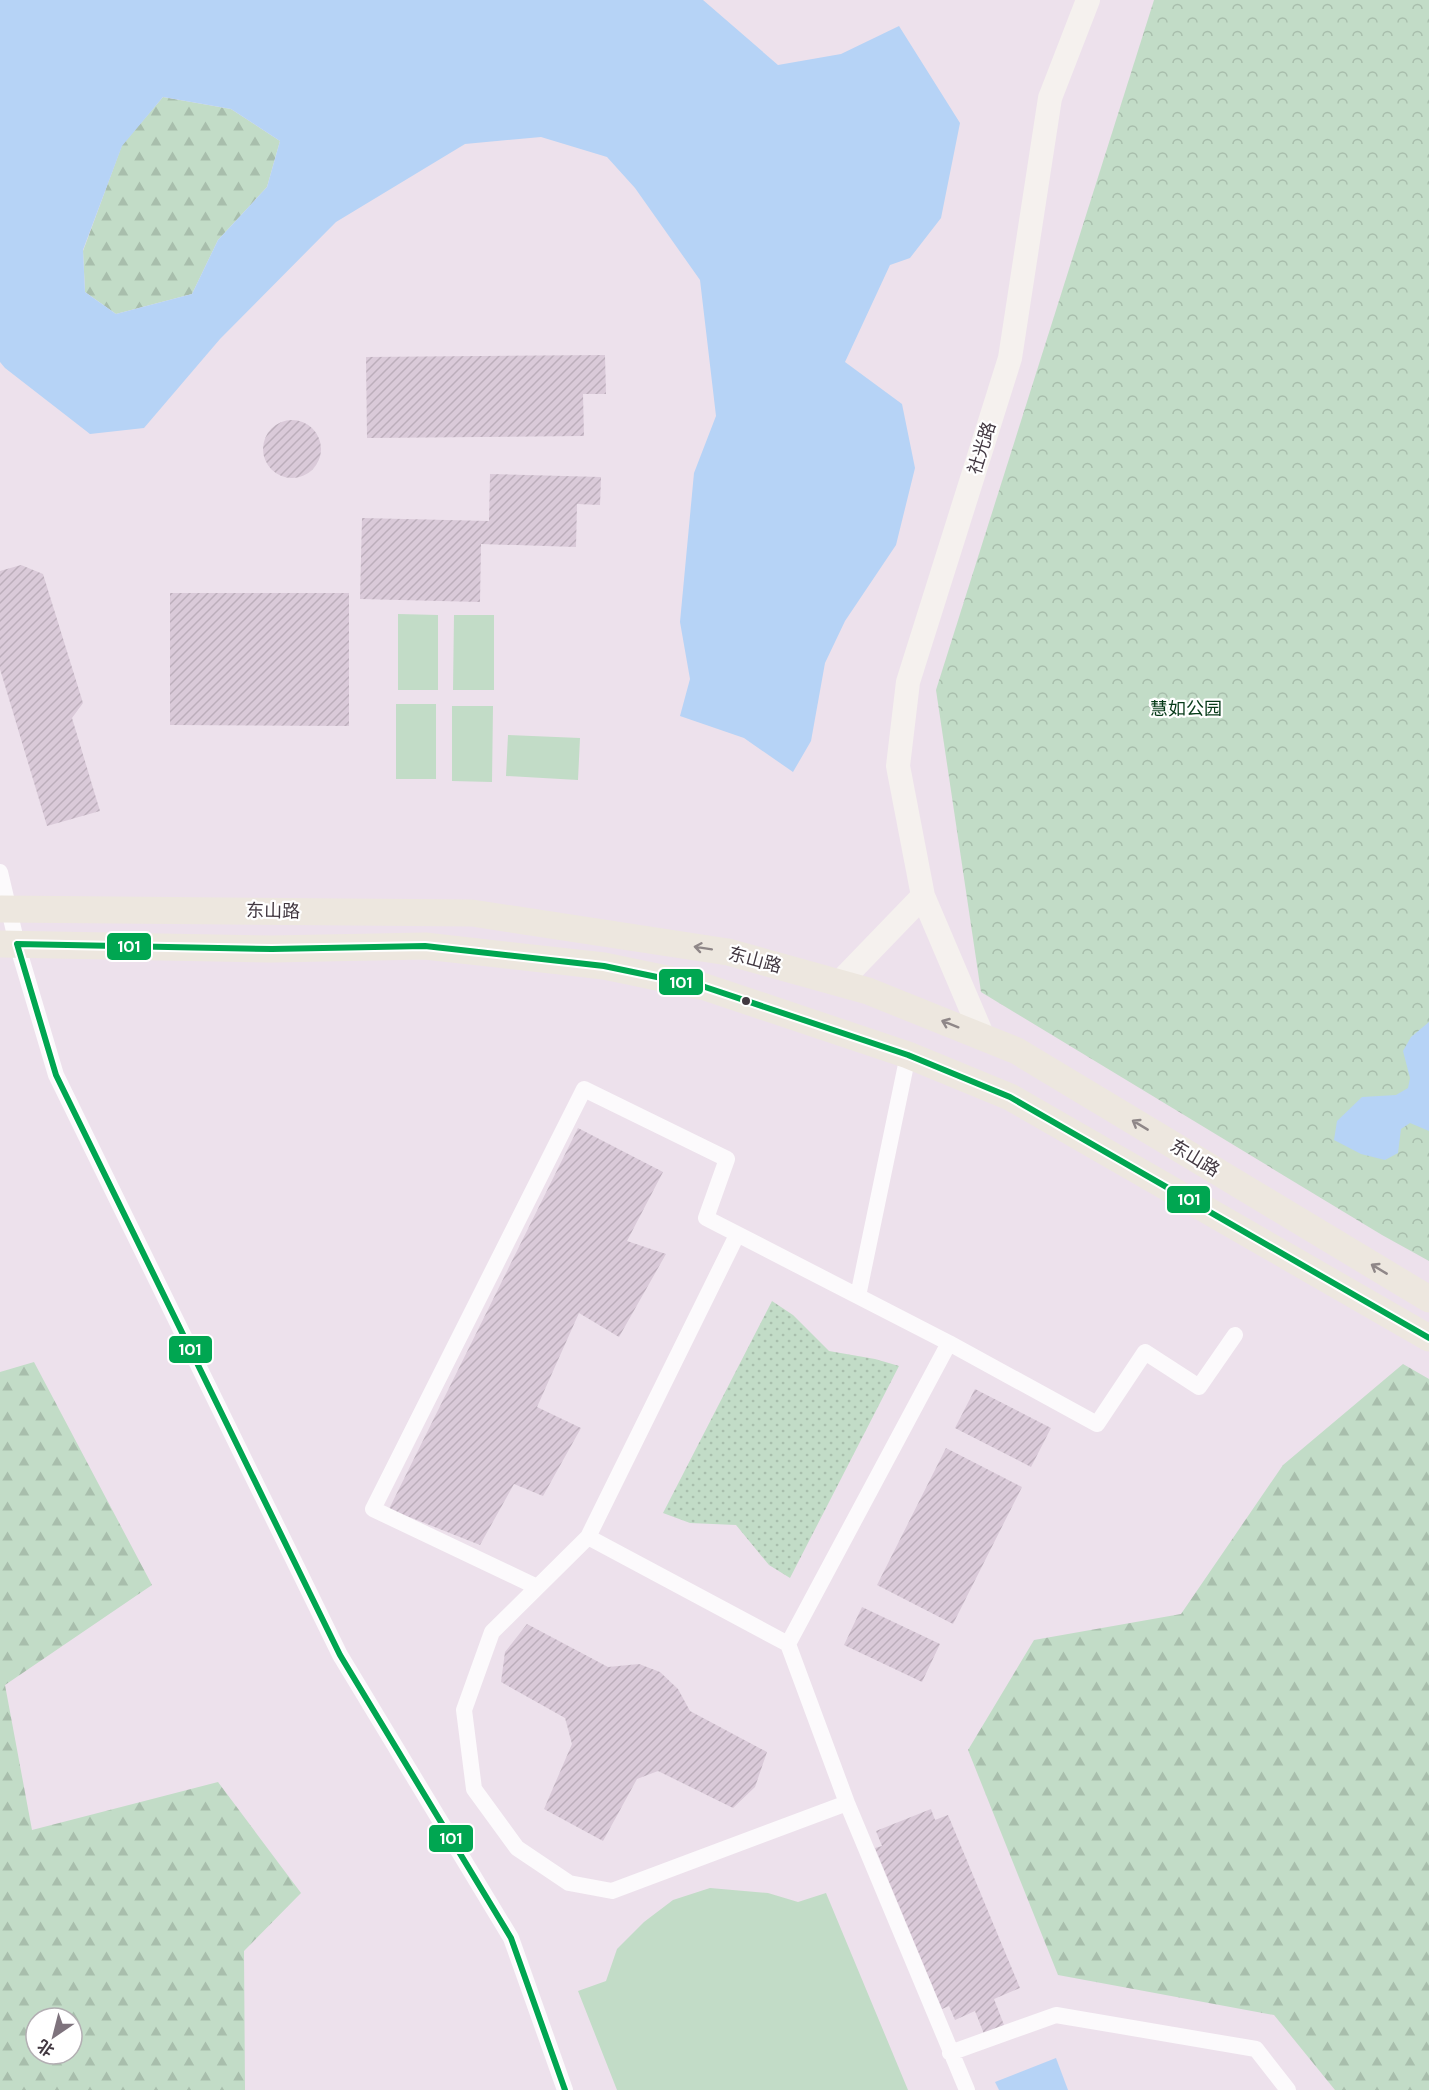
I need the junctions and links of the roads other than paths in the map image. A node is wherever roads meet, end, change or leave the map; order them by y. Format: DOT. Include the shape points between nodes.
graph roads {
  1 [pos="1088,0"];
  2 [pos="0,872"];
  3 [pos="923,896"];
  4 [pos="4,909"];
  5 [pos="9,944"];
  6 [pos="839,983"];
  7 [pos="983,1037"];
  8 [pos="908,1056"];
  9 [pos="737,1235"];
  10 [pos="858,1296"];
  11 [pos="1429,1299"];
  12 [pos="1235,1335"];
  13 [pos="1429,1338"];
  14 [pos="949,1343"];
  15 [pos="588,1537"];
  16 [pos="537,1587"];
  17 [pos="788,1644"];
  18 [pos="847,1803"];
  19 [pos="950,2053"];
  20 [pos="565,2090"];
  21 [pos="967,2090"];
  22 [pos="1288,2090"];
  1 -- 3 [label="street, 社光路" via="1050,98 1010,358 908,682 898,766"];
  2 -- 4 [label="street"];
  3 -- 6 [label="street"];
  3 -- 7 [label="street, 社光路"];
  4 -- 5 [label="street"];
  6 -- 4 [label="main road, 东山路, one-way" via="728,952 472,913"];
  5 -- 8 [label="main road, 东山路" via="272,949 425,946 604,966 705,987"];
  5 -- 20 [label="street" via="56,1075 340,1655 511,1938"];
  7 -- 6 [label="main road, 东山路, one-way"];
  11 -- 7 [label="main road, 东山路, one-way" via="1017,1051"];
  8 -- 10 [label="street"];
  8 -- 13 [label="main road, 东山路" via="1010,1097"];
  9 -- 10 [label="street"];
  9 -- 15 [label="street"];
  9 -- 16 [label="street" via="706,1218 727,1159 584,1089 373,1509"];
  10 -- 14 [label="street"];
  12 -- 14 [label="street" via="1199,1387 1145,1352 1097,1424"];
  14 -- 17 [label="street"];
  15 -- 16 [label="street"];
  15 -- 17 [label="street"];
  16 -- 18 [label="street" via="492,1632 464,1710 474,1789 517,1848 569,1883 612,1891"];
  17 -- 18 [label="street"];
  18 -- 19 [label="street"];
  19 -- 21 [label="street"];
  19 -- 22 [label="street" via="1056,2015 1256,2049"];
}
